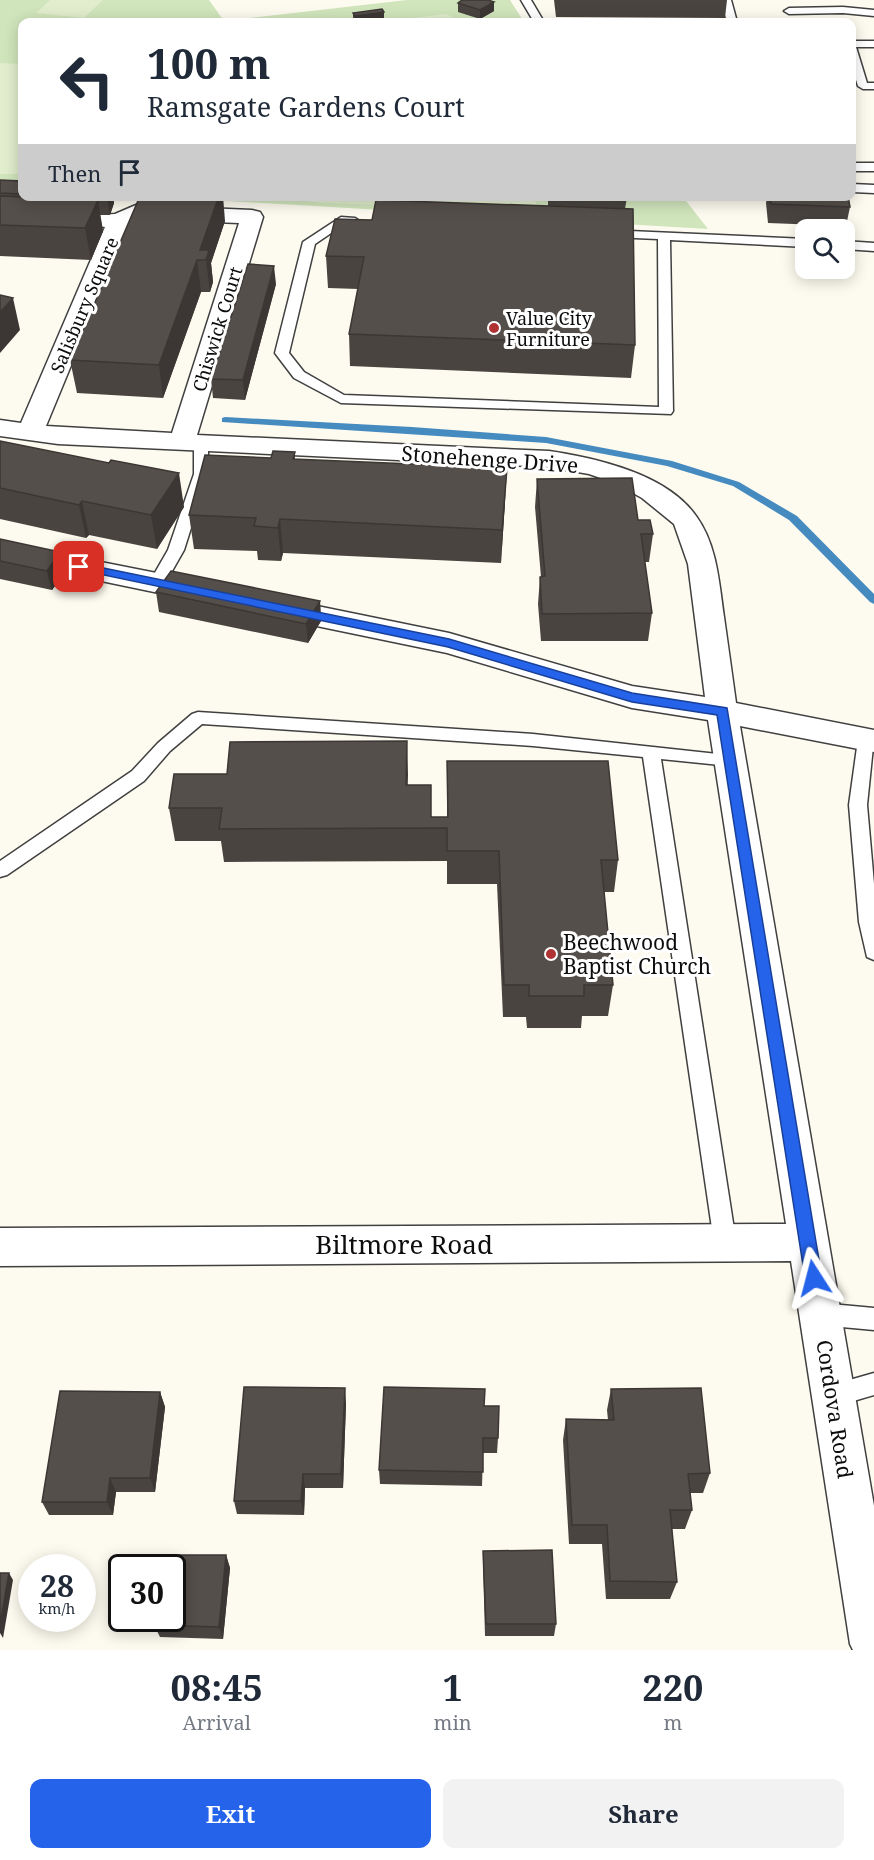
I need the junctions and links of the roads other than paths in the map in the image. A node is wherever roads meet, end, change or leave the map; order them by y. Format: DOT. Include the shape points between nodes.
graph roads {
  1 [pos="526,0"];
  2 [pos="726,0"];
  3 [pos="786,0"];
  4 [pos="836,0"];
  5 [pos="852,0"];
  6 [pos="874,7"];
  7 [pos="862,12"];
  8 [pos="874,14"];
  9 [pos="790,17"];
  10 [pos="537,18"];
  11 [pos="731,18"];
  12 [pos="856,44"];
  13 [pos="874,44"];
  14 [pos="856,52"];
  15 [pos="859,67"];
  16 [pos="863,87"];
  17 [pos="856,167"];
  18 [pos="874,167"];
  19 [pos="856,188"];
  20 [pos="874,189"];
  21 [pos="71,219"];
  22 [pos="119,221"];
  23 [pos="365,222"];
  24 [pos="592,232"];
  25 [pos="664,236"];
  26 [pos="795,242"];
  27 [pos="855,246"];
  28 [pos="874,247"];
  29 [pos="0,428"];
  30 [pos="30,433"];
  31 [pos="192,442"];
  32 [pos="0,551"];
  33 [pos="156,583"];
  34 [pos="722,711"];
  35 [pos="871,740"];
  36 [pos="651,752"];
  37 [pos="730,760"];
  38 [pos="866,806"];
  39 [pos="0,870"];
  40 [pos="874,952"];
  41 [pos="725,1242"];
  42 [pos="808,1242"];
  43 [pos="0,1247"];
  44 [pos="820,1314"];
  45 [pos="874,1319"];
  46 [pos="874,1384"];
  47 [pos="833,1395"];
  48 [pos="865,1536"];
  49 [pos="874,1644"];
  1 -- 10 [label="lane"];
  2 -- 11 [label="lane"];
  3 -- 9 [label="lane"];
  4 -- 7 [label="lane"];
  5 -- 6 [label="lane"];
  7 -- 8 [label="lane"];
  7 -- 9 [label="lane"];
  12 -- 13 [label="lane"];
  14 -- 15 [label="lane" via="866,58"];
  15 -- 16 [label="lane"];
  17 -- 18 [label="lane"];
  19 -- 20 [label="lane"];
  21 -- 22 [label="street, Salisbury Square"];
  22 -- 30 [label="street, Salisbury Square"];
  22 -- 31 [label="street, Chiswick Court" via="136,212 252,217"];
  23 -- 25 [label="lane" via="341,221 309,242 282,353 299,375 341,399 666,411"];
  24 -- 25 [label="lane"];
  25 -- 26 [label="lane"];
  27 -- 28 [label="lane"];
  29 -- 30 [label="street, Stonehenge Drive"];
  30 -- 31 [label="street, Stonehenge Drive"];
  31 -- 33 [label="lane" via="201,474 176,550"];
  31 -- 34 [label="street, Stonehenge Drive" via="549,459 612,471 634,480 683,517 697,545"];
  32 -- 33 [label="street"];
  33 -- 34 [label="street" via="449,643 632,697"];
  34 -- 35 [label="street"];
  34 -- 37 [label="street, Cordova Road"];
  35 -- 38 [label="lane"];
  36 -- 37 [label="lane"];
  36 -- 39 [label="lane" via="533,740 198,718 138,776"];
  36 -- 41 [label="lane"];
  37 -- 42 [label="street, Cordova Road"];
  38 -- 40 [label="lane" via="868,922"];
  41 -- 42 [label="street, Biltmore Road"];
  41 -- 43 [label="street, Biltmore Road"];
  42 -- 44 [label="street, Cordova Road"];
  44 -- 45 [label="lane"];
  44 -- 47 [label="street, Cordova Road"];
  46 -- 47 [label="lane"];
  47 -- 48 [label="street, Cordova Road"];
  48 -- 49 [label="street, Cordova Road"];
}
